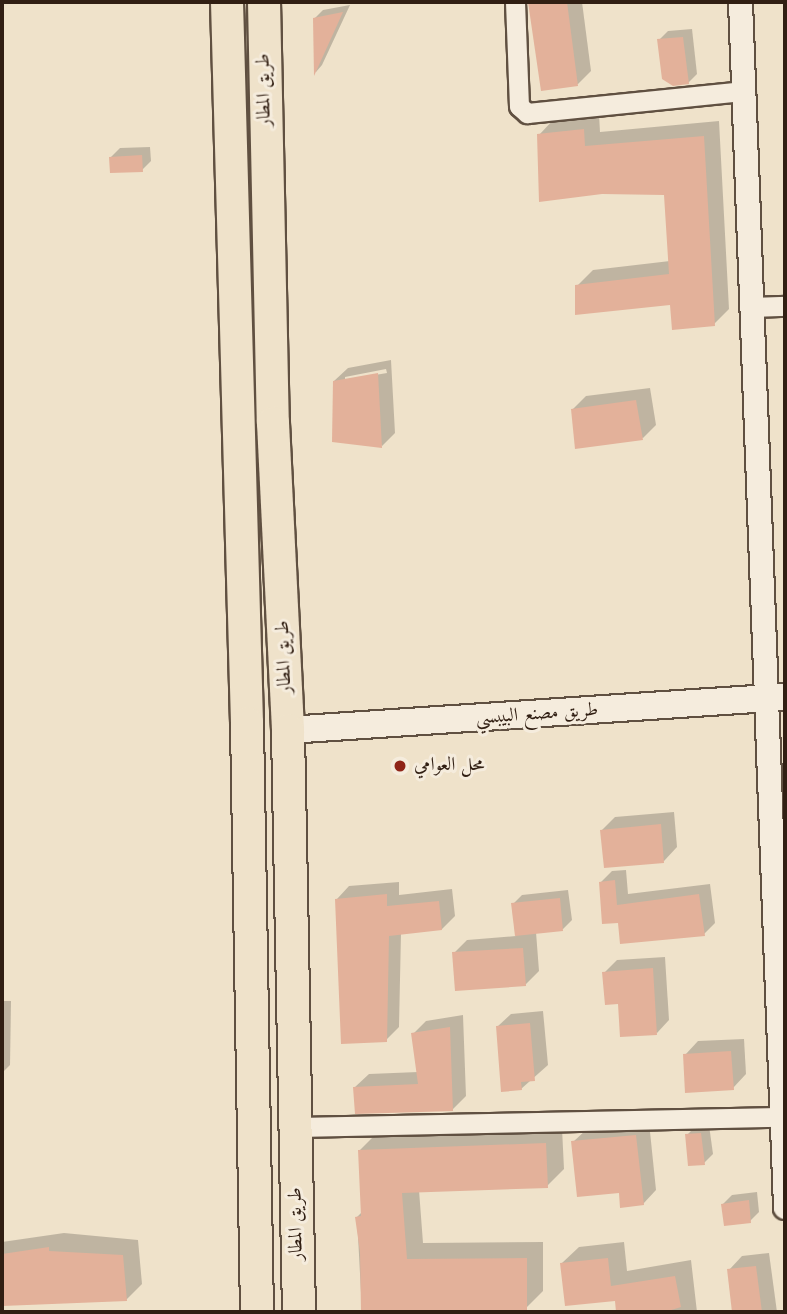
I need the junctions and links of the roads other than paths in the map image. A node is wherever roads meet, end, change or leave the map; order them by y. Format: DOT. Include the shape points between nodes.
graph roads {
  1 [pos="227,2"];
  2 [pos="264,2"];
  3 [pos="515,2"];
  4 [pos="740,2"];
  5 [pos="745,91"];
  6 [pos="785,306"];
  7 [pos="753,307"];
  8 [pos="775,698"];
  9 [pos="288,730"];
  10 [pos="782,1035"];
  11 [pos="781,1117"];
  12 [pos="295,1127"];
  13 [pos="785,1207"];
  14 [pos="257,1312"];
  15 [pos="299,1312"];
  1 -- 14 [label="highway, طريق المطار"];
  2 -- 9 [label="highway, طريق المطار" via="273,424"];
  3 -- 5 [label="street" via="519,106 527,113"];
  4 -- 5 [label="street"];
  5 -- 7 [label="street"];
  6 -- 7 [label="street"];
  7 -- 8 [label="street"];
  8 -- 9 [label="main road, طريق مصنع البيبسي"];
  8 -- 10 [label="street"];
  9 -- 12 [label="highway, طريق المطار"];
  10 -- 11 [label="street"];
  11 -- 12 [label="street"];
  11 -- 13 [label="street"];
  12 -- 15 [label="highway, طريق المطار"];
}
